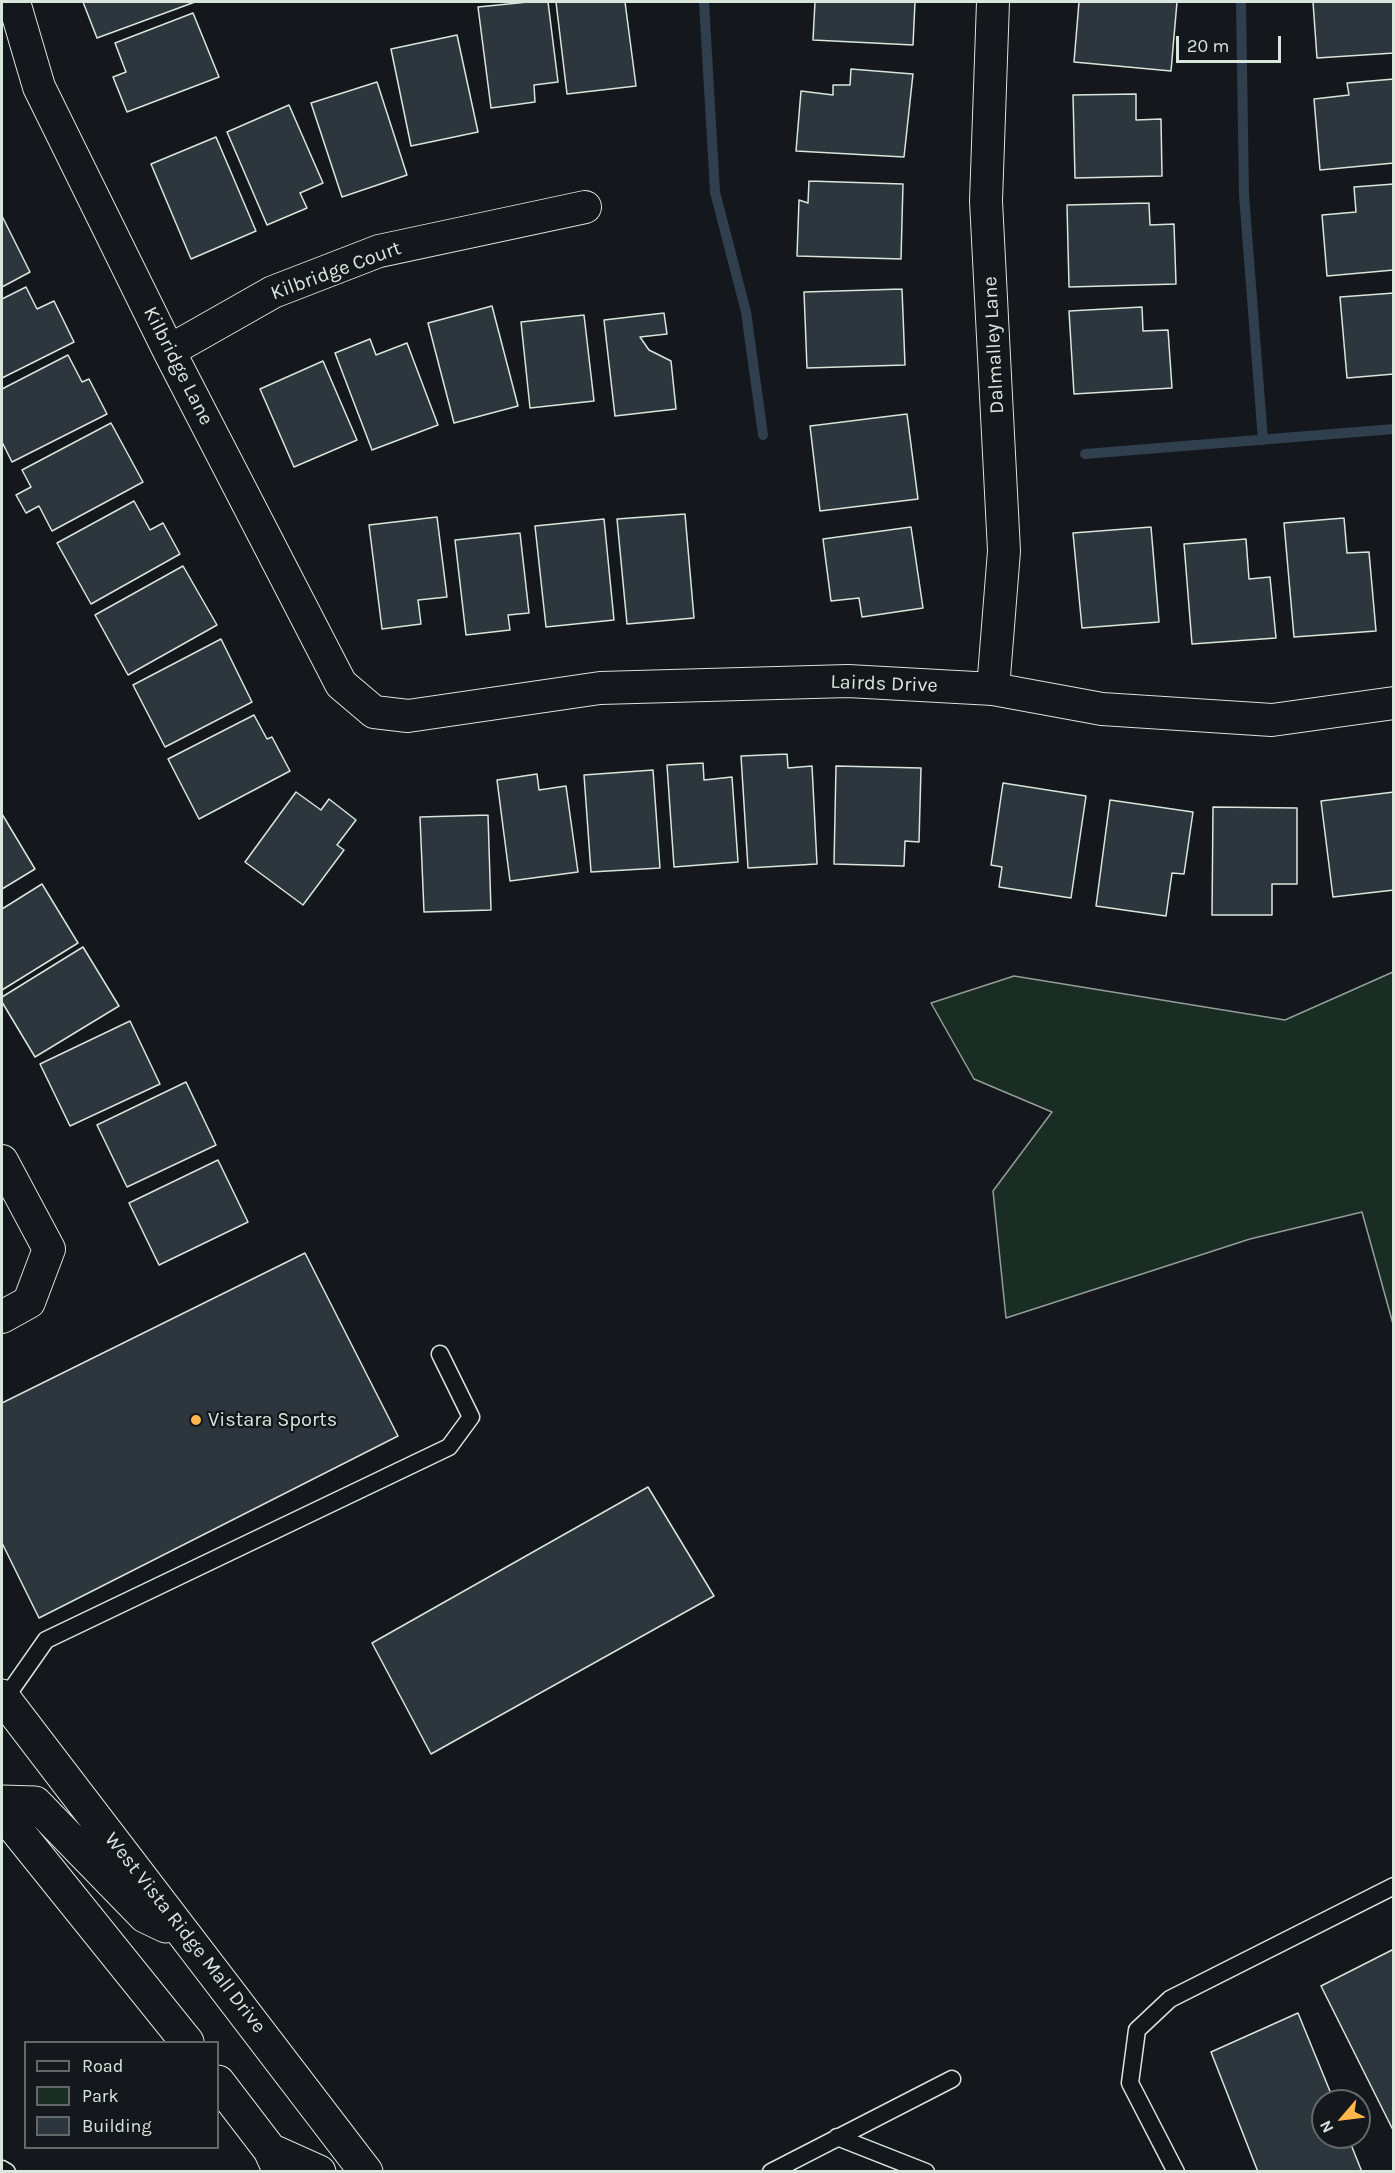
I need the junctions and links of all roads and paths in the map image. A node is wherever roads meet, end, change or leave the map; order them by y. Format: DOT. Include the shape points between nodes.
graph roads {
  1 [pos="14,2"];
  2 [pos="993,2"];
  3 [pos="585,207"];
  4 [pos="170,351"];
  5 [pos="993,689"];
  6 [pos="1394,703"];
  7 [pos="374,712"];
  8 [pos="2,1161"];
  9 [pos="2,1317"];
  10 [pos="440,1354"];
  11 [pos="3,1698"];
  12 [pos="2,1802"];
  13 [pos="2,1812"];
  14 [pos="1394,1886"];
  15 [pos="186,1935"];
  16 [pos="185,2041"];
  17 [pos="952,2079"];
  18 [pos="219,2083"];
  19 [pos="837,2138"];
  20 [pos="275,2161"];
  21 [pos="2,2169"];
  22 [pos="7,2172"];
  23 [pos="319,2172"];
  24 [pos="366,2172"];
  25 [pos="771,2172"];
  26 [pos="927,2172"];
  27 [pos="1176,2172"];
  1 -- 4 [label="street, Kilbridge Lane" via="39,87"];
  2 -- 5 [label="street, Dalmalley Lane" via="986,201 1004,551"];
  3 -- 4 [label="street, Kilbridge Court" via="379,251 273,292"];
  4 -- 7 [label="street, Kilbridge Lane" via="340,684"];
  5 -- 6 [label="street, Lairds Drive" via="1102,709 1272,720"];
  5 -- 7 [label="street, Lairds Drive" via="848,681 600,688 408,716"];
  8 -- 9 [label="street" via="50,1249 29,1302"];
  10 -- 11 [label="lane" via="471,1417 449,1447 46,1640"];
  11 -- 15 [label="main road, West Vista Ridge Mall Drive"];
  12 -- 15 [label="main road" via="34,1803 146,1916"];
  13 -- 16 [label="main road"];
  14 -- 27 [label="lane" via="1170,1999 1137,2030 1130,2082"];
  15 -- 24 [label="main road, West Vista Ridge Mall Drive"];
  17 -- 19 [label="lane"];
  18 -- 20 [label="main road"];
  19 -- 25 [label="lane"];
  19 -- 26 [label="lane"];
  20 -- 23 [label="main road"];
  21 -- 22 [label="lane"];
}
